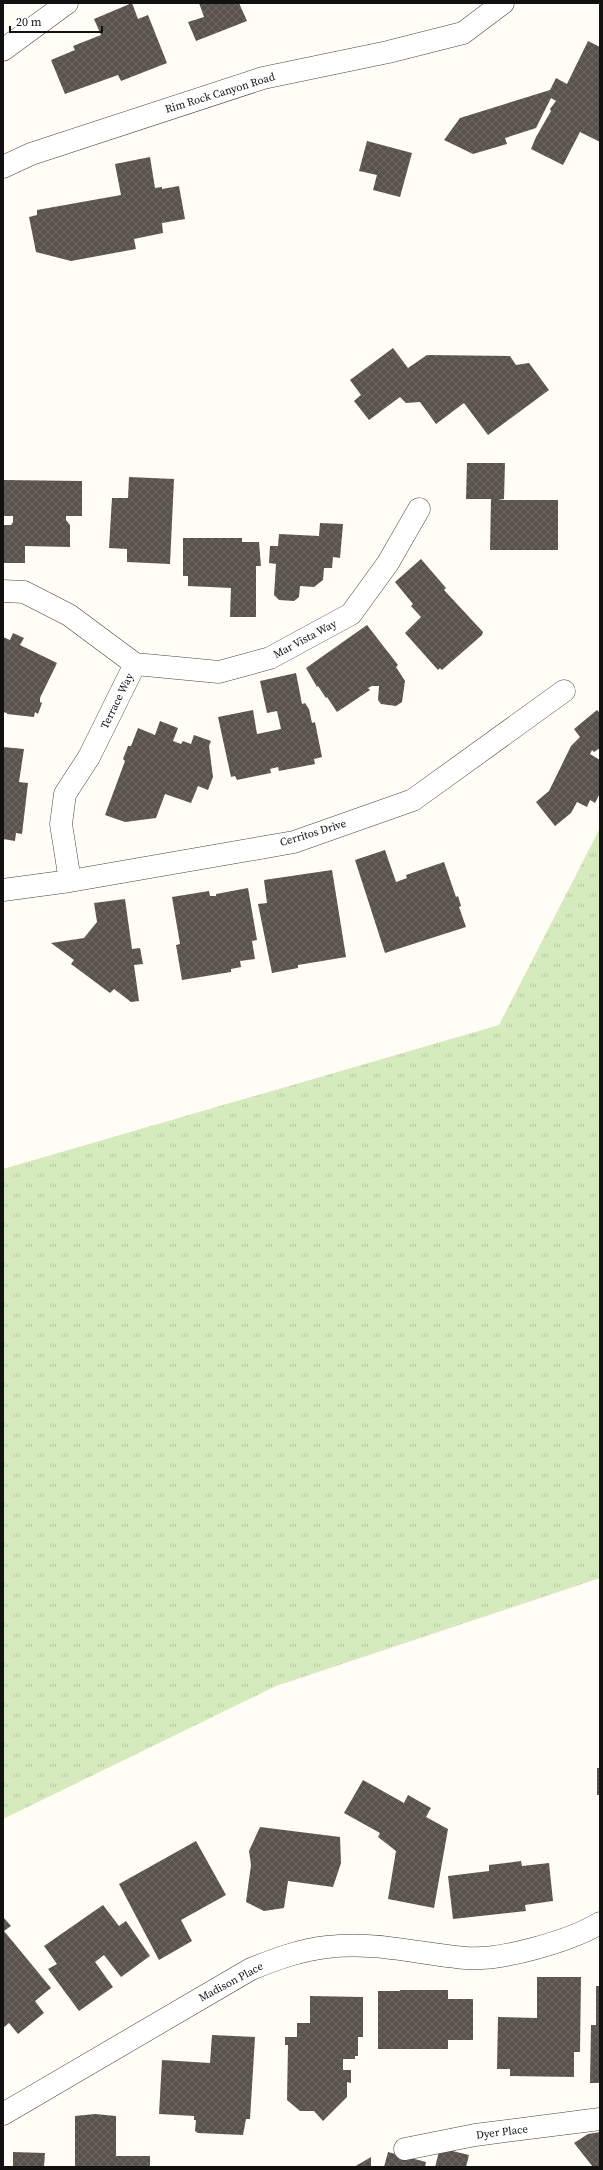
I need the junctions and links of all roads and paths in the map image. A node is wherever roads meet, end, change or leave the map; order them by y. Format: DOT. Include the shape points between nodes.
graph roads {
  1 [pos="67,3"];
  2 [pos="503,3"];
  3 [pos="3,50"];
  4 [pos="3,167"];
  5 [pos="419,509"];
  6 [pos="3,591"];
  7 [pos="135,664"];
  8 [pos="564,691"];
  9 [pos="70,881"];
  10 [pos="3,890"];
  11 [pos="600,1923"];
  12 [pos="3,2114"];
  13 [pos="600,2119"];
  14 [pos="404,2149"];
  1 -- 3 [label="street"];
  2 -- 4 [label="street, Rim Rock Canyon Road" via="463,32 388,52 263,78 30,154"];
  5 -- 7 [label="street, Mar Vista Way" via="388,563 351,614 331,625 270,658 219,672"];
  6 -- 7 [label="street, Terrace Way" via="24,592 69,615"];
  7 -- 9 [label="street, Terrace Way" via="89,757 65,794 61,824"];
  8 -- 9 [label="street, Cerritos Drive" via="414,800 294,842"];
  9 -- 10 [label="street, Cerritos Drive"];
  11 -- 12 [label="street, Madison Place" via="584,1932 515,1954 467,1958 419,1950 328,1947 288,1954 251,1969"];
  13 -- 14 [label="street, Dyer Place" via="475,2135"];
}
